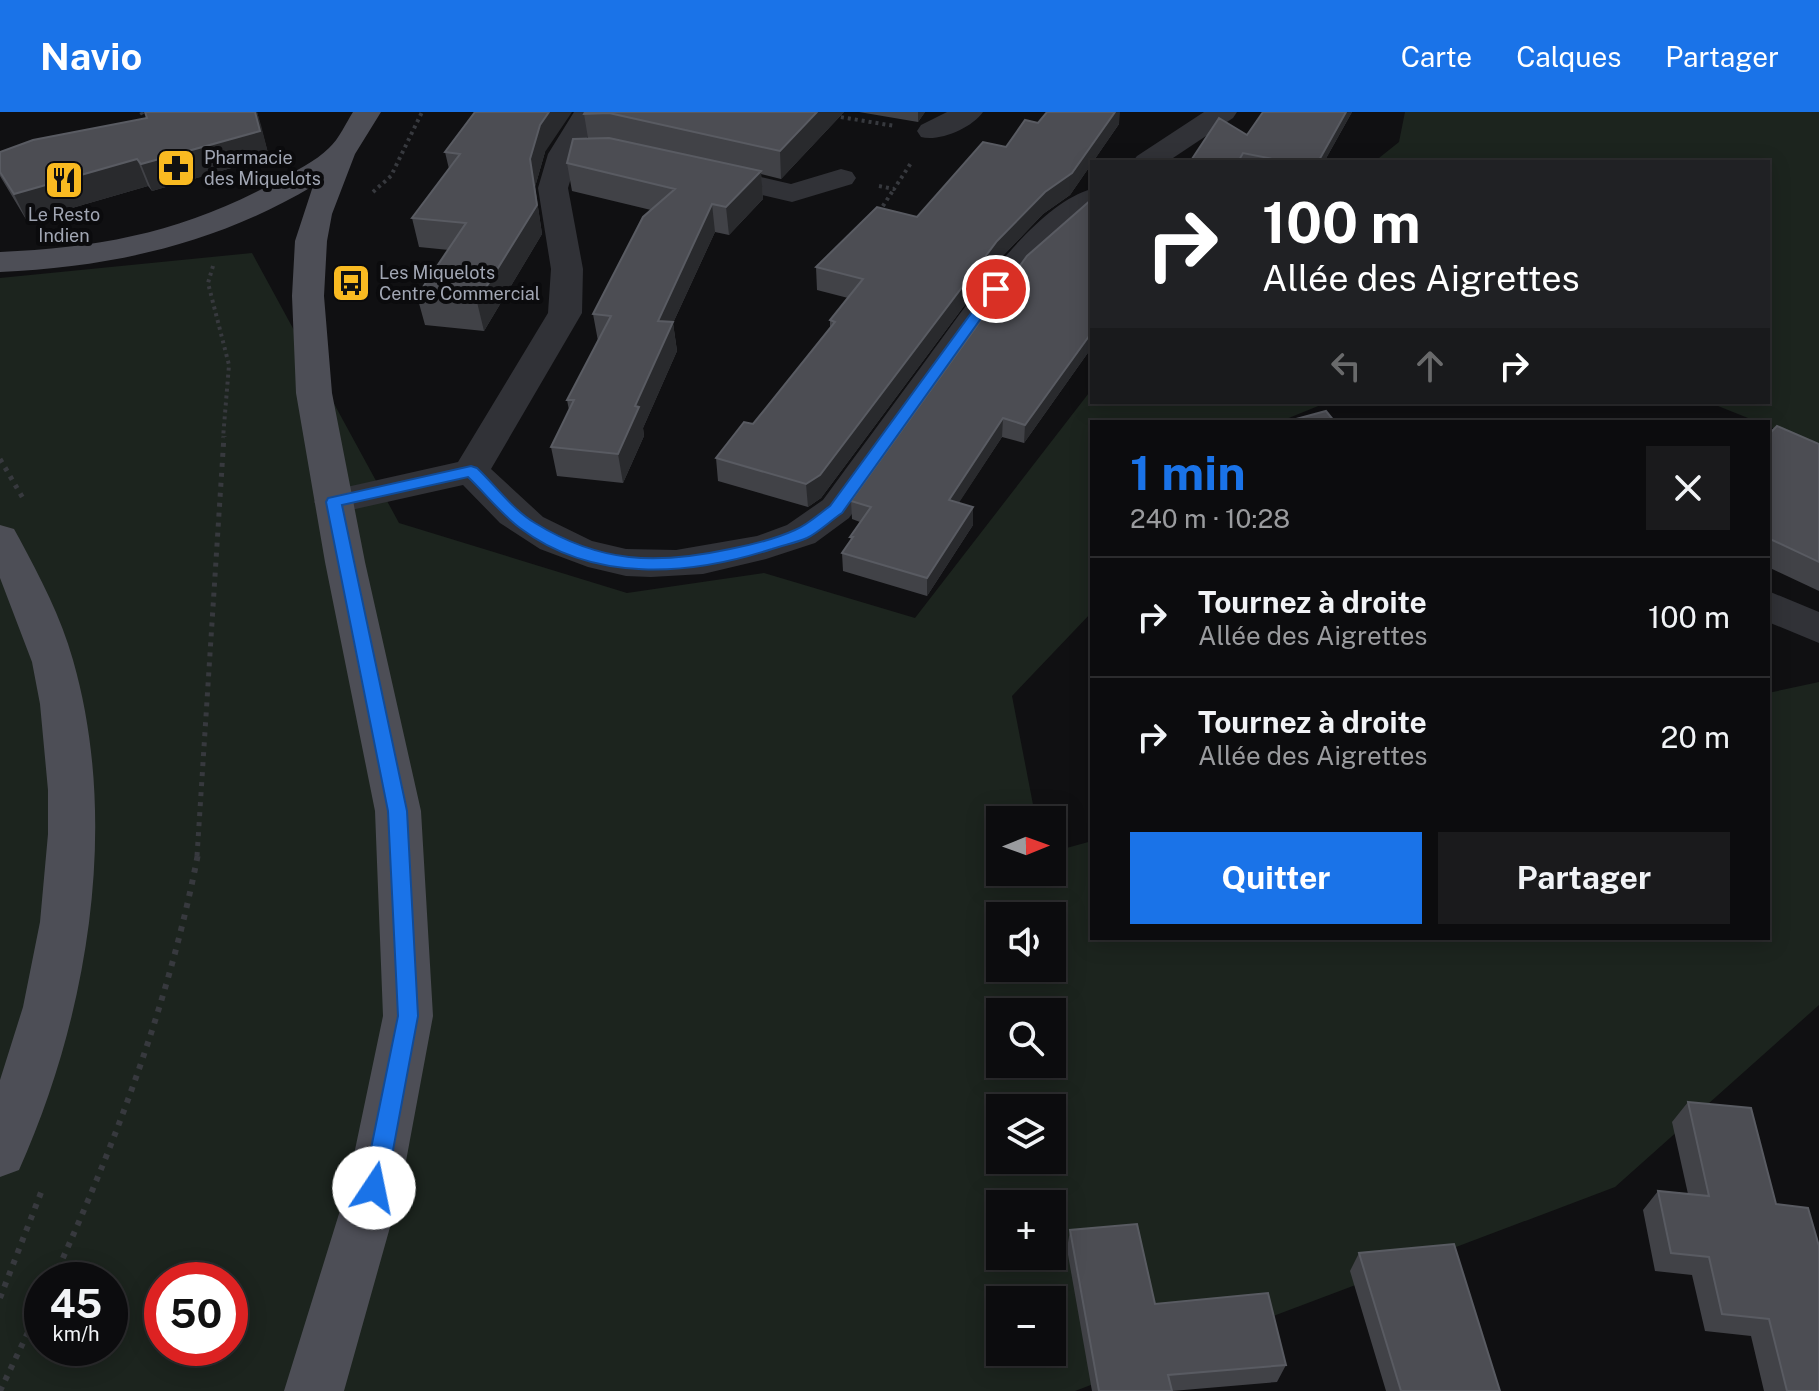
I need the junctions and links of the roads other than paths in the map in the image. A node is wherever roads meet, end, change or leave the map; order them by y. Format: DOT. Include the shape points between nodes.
graph roads {
  1 [pos="367,112"];
  2 [pos="588,112"];
  3 [pos="969,112"];
  4 [pos="1223,112"];
  5 [pos="931,131"];
  6 [pos="601,153"];
  7 [pos="340,154"];
  8 [pos="563,154"];
  9 [pos="1150,160"];
  10 [pos="675,167"];
  11 [pos="841,178"];
  12 [pos="1090,199"];
  13 [pos="0,262"];
  14 [pos="471,471"];
  15 [pos="333,502"];
  16 [pos="0,538"];
  17 [pos="1770,606"];
  18 [pos="1819,629"];
  19 [pos="0,1152"];
  20 [pos="314,1391"];
  1 -- 7 [label="main road"];
  2 -- 8 [label="street"];
  3 -- 5 [label="street"];
  4 -- 9 [label="street"];
  6 -- 8 [label="street"];
  7 -- 13 [label="main road" via="302,182 199,230 85,258"];
  7 -- 15 [label="main road" via="317,214 310,255 314,393"];
  8 -- 14 [label="street" via="553,188 567,269 565,313"];
  10 -- 11 [label="street" via="792,193"];
  12 -- 14 [label="street" via="1013,265 836,509 802,534 693,563 653,566 607,560 574,551 526,525"];
  14 -- 15 [label="street"];
  15 -- 20 [label="main road" via="398,811 408,1016 374,1188"];
  16 -- 19 [label="main road" via="53,662 71,773 66,899 48,1009"];
  17 -- 18 [label="street"];
}
